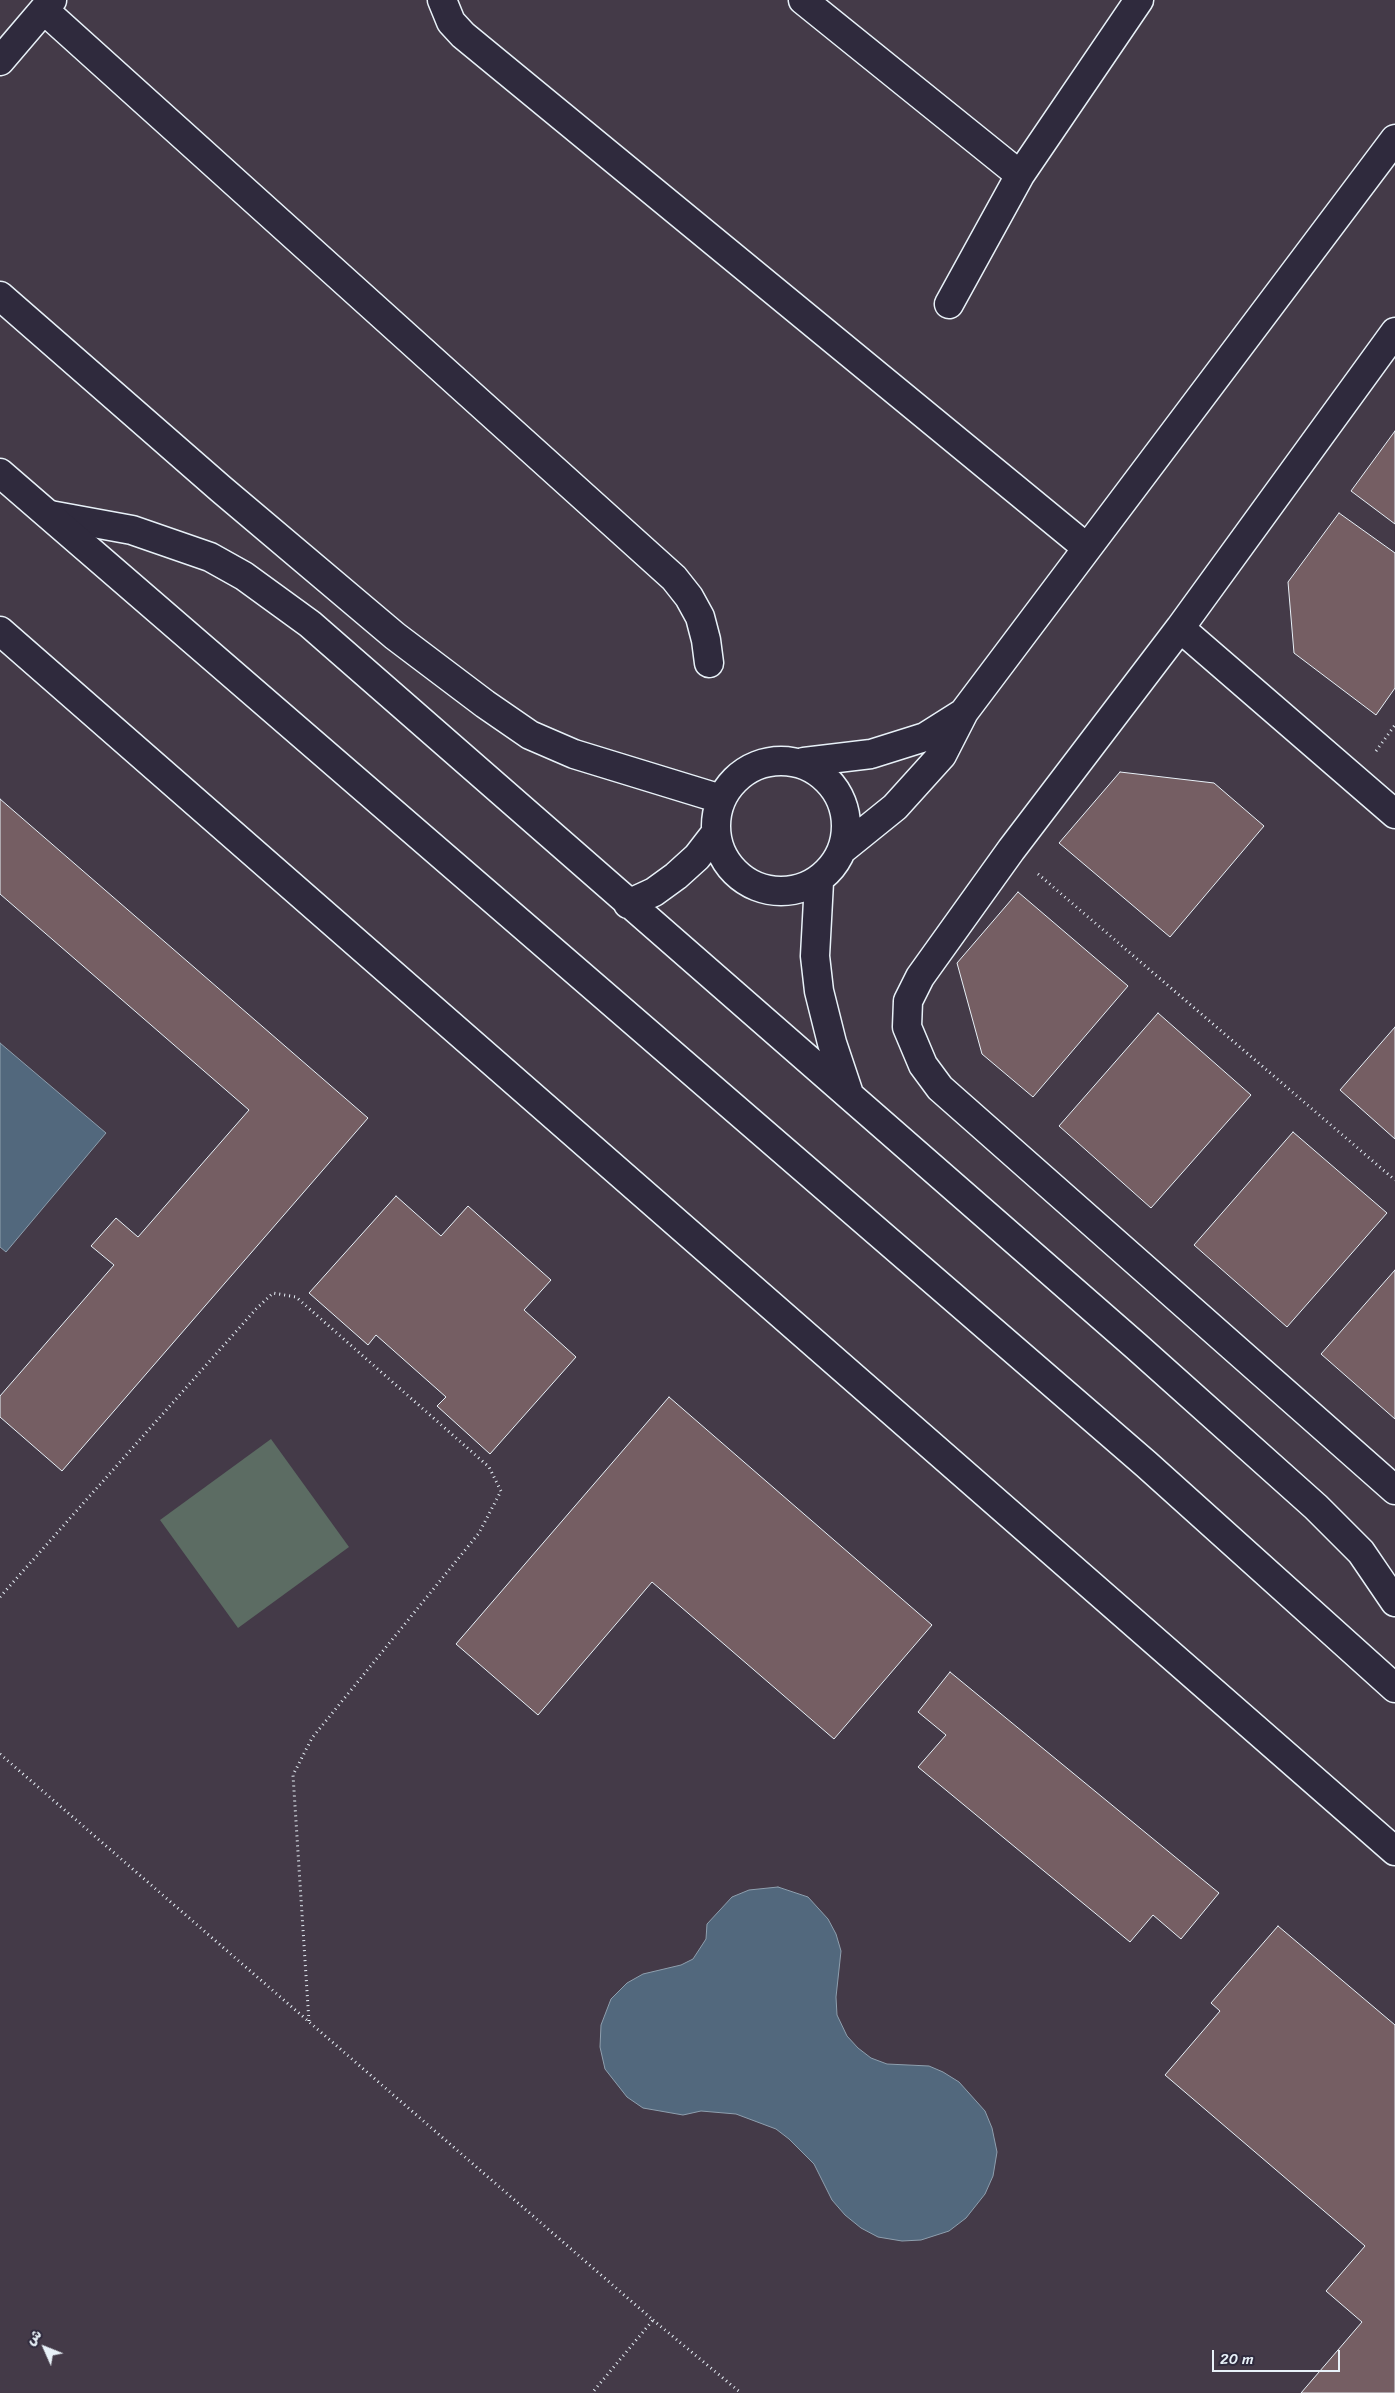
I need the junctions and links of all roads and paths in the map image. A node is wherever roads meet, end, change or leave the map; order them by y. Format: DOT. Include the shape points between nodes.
graph roads {
  1 [pos="442,0"];
  2 [pos="804,0"];
  3 [pos="1139,0"];
  4 [pos="48,5"];
  5 [pos="0,60"];
  6 [pos="1395,139"];
  7 [pos="1020,175"];
  8 [pos="0,296"];
  9 [pos="949,304"];
  10 [pos="1395,332"];
  11 [pos="0,473"];
  12 [pos="50,515"];
  13 [pos="1086,548"];
  14 [pos="1180,628"];
  15 [pos="0,631"];
  16 [pos="709,663"];
  17 [pos="964,712"];
  18 [pos="804,762"];
  19 [pos="721,799"];
  20 [pos="1395,814"];
  21 [pos="714,835"];
  22 [pos="843,849"];
  23 [pos="1011,850"];
  24 [pos="819,882"];
  25 [pos="628,904"];
  26 [pos="849,1094"];
  27 [pos="1395,1180"];
  28 [pos="1395,1490"];
  29 [pos="0,1598"];
  30 [pos="1395,1602"];
  31 [pos="1395,1688"];
  32 [pos="0,1754"];
  33 [pos="1395,1851"];
  34 [pos="309,2022"];
  35 [pos="653,2320"];
  36 [pos="592,2393"];
  37 [pos="741,2393"];
  1 -- 13 [label="street" via="451,22 462,35"];
  2 -- 7 [label="street"];
  3 -- 7 [label="street"];
  4 -- 5 [label="street"];
  4 -- 16 [label="street" via="674,578 700,617"];
  6 -- 13 [label="street"];
  7 -- 9 [label="street"];
  8 -- 19 [label="street" via="380,623 485,704 530,735 574,754"];
  10 -- 14 [label="street"];
  11 -- 12 [label="street"];
  12 -- 25 [label="street" via="132,530 210,557 244,576 310,624"];
  12 -- 31 [label="street" via="1139,1458"];
  13 -- 17 [label="street"];
  14 -- 20 [label="street"];
  14 -- 23 [label="street"];
  15 -- 33 [label="street"];
  17 -- 18 [label="street" via="925,738 871,754"];
  17 -- 22 [label="street" via="942,755 895,807"];
  18 -- 19 [label="street" via="762,763 738,777"];
  18 -- 22 [label="street" via="821,772 844,803 847,826"];
  19 -- 21 [label="street"];
  21 -- 24 [label="street" via="720,852 736,874 761,889 789,892"];
  21 -- 25 [label="street" via="676,876 654,892"];
  22 -- 24 [label="street"];
  23 -- 27 [label="path"];
  23 -- 28 [label="street" via="920,977 908,1001 907,1027 923,1065 940,1088"];
  24 -- 26 [label="street" via="814,956 832,1043"];
  25 -- 26 [label="street"];
  26 -- 30 [label="street" via="1316,1507 1361,1552"];
  29 -- 34 [label="path" via="256,1309 273,1294 296,1297 489,1467 501,1491 479,1533 312,1738 293,1775"];
  32 -- 34 [label="path"];
  34 -- 35 [label="path"];
  35 -- 36 [label="path"];
  35 -- 37 [label="path"];
}
